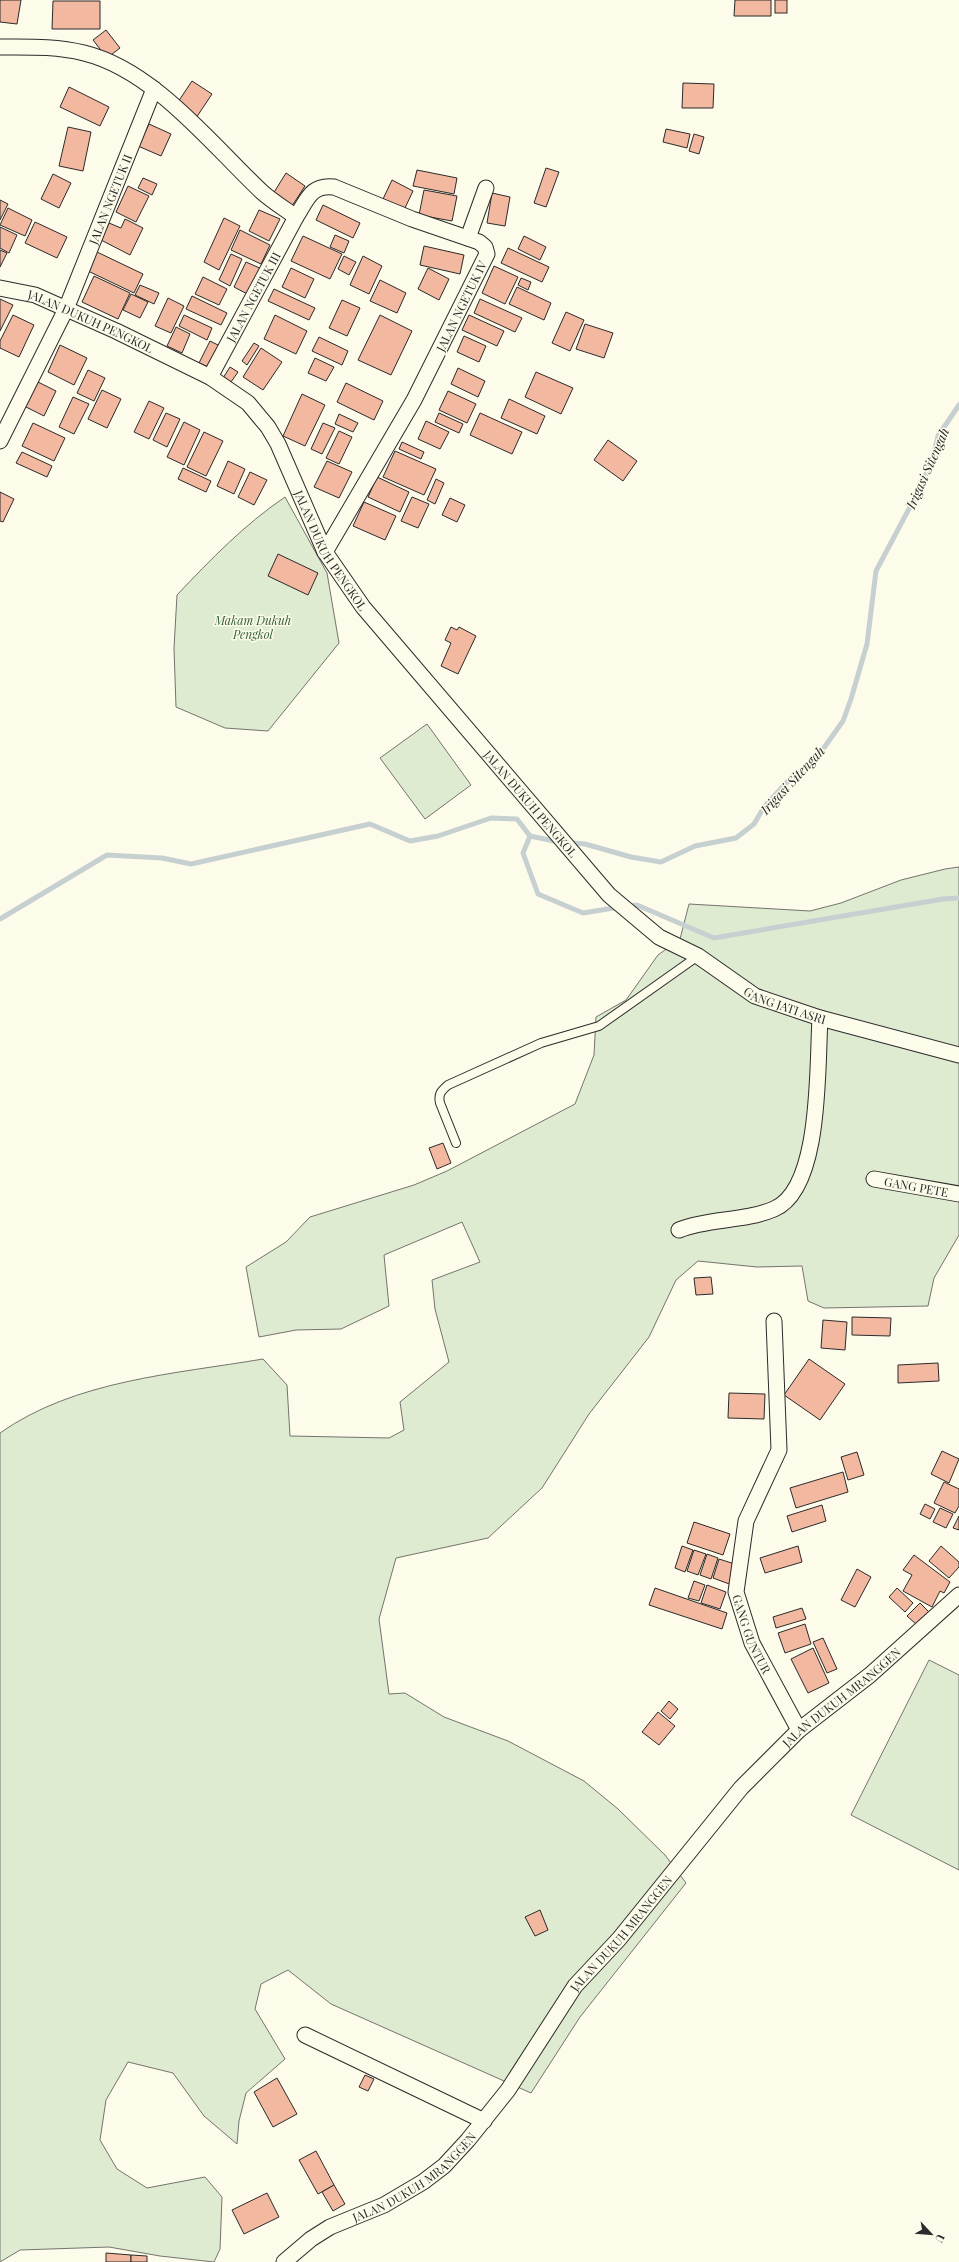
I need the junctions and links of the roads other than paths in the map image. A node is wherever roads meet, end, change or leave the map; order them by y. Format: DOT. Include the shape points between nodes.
graph roads {
  1 [pos="0,47"];
  2 [pos="154,89"];
  3 [pos="486,188"];
  4 [pos="296,217"];
  5 [pos="468,238"];
  6 [pos="0,288"];
  7 [pos="66,308"];
  8 [pos="210,377"];
  9 [pos="0,441"];
  10 [pos="325,552"];
  11 [pos="630,913"];
  12 [pos="698,956"];
  13 [pos="820,1018"];
  14 [pos="959,1055"];
  15 [pos="456,1143"];
  16 [pos="874,1179"];
  17 [pos="959,1194"];
  18 [pos="679,1230"];
  19 [pos="774,1321"];
  20 [pos="959,1595"];
  21 [pos="799,1730"];
  22 [pos="305,2034"];
  23 [pos="484,2121"];
  24 [pos="283,2262"];
  1 -- 2 [label="street" via="54,47 86,53 131,72"];
  2 -- 4 [label="street" via="263,193"];
  2 -- 7 [label="street, JALAN NGETUK II"];
  3 -- 5 [label="street"];
  4 -- 5 [label="street, JALAN NGETUK IV" via="311,192 323,185"];
  4 -- 8 [label="street, JALAN NGETUK III"];
  5 -- 10 [label="street, JALAN NGETUK IV" via="485,247 487,254 414,400"];
  6 -- 7 [label="street, JALAN DUKUH PENGKOL" via="35,295"];
  7 -- 8 [label="street, JALAN DUKUH PENGKOL"];
  7 -- 9 [label="street, JALAN NGETUK II"];
  8 -- 10 [label="street, JALAN DUKUH PENGKOL" via="248,403 268,427 282,452"];
  10 -- 11 [label="street, JALAN DUKUH PENGKOL" via="363,607 609,895"];
  11 -- 12 [label="street, GANG JATI ASRI" via="659,937"];
  12 -- 13 [label="street, GANG JATI ASRI" via="755,996"];
  12 -- 15 [label="lane" via="599,1026 541,1043 441,1090 438,1097"];
  13 -- 14 [label="street, GANG JATI ASRI"];
  13 -- 18 [label="street" via="813,1135 795,1192 786,1203 773,1210 747,1218 693,1224"];
  16 -- 17 [label="street, GANG PETE"];
  19 -- 21 [label="street, GANG GUNTUR" via="779,1450 746,1521 736,1592 752,1643"];
  20 -- 21 [label="street, JALAN DUKUH MRANGGEN" via="870,1675"];
  21 -- 23 [label="street, JALAN DUKUH MRANGGEN" via="725,1805 619,1939 575,1986 530,2058"];
  22 -- 23 [label="street"];
  23 -- 24 [label="street, JALAN DUKUH MRANGGEN" via="444,2166 423,2182 384,2205 330,2227"];
}
